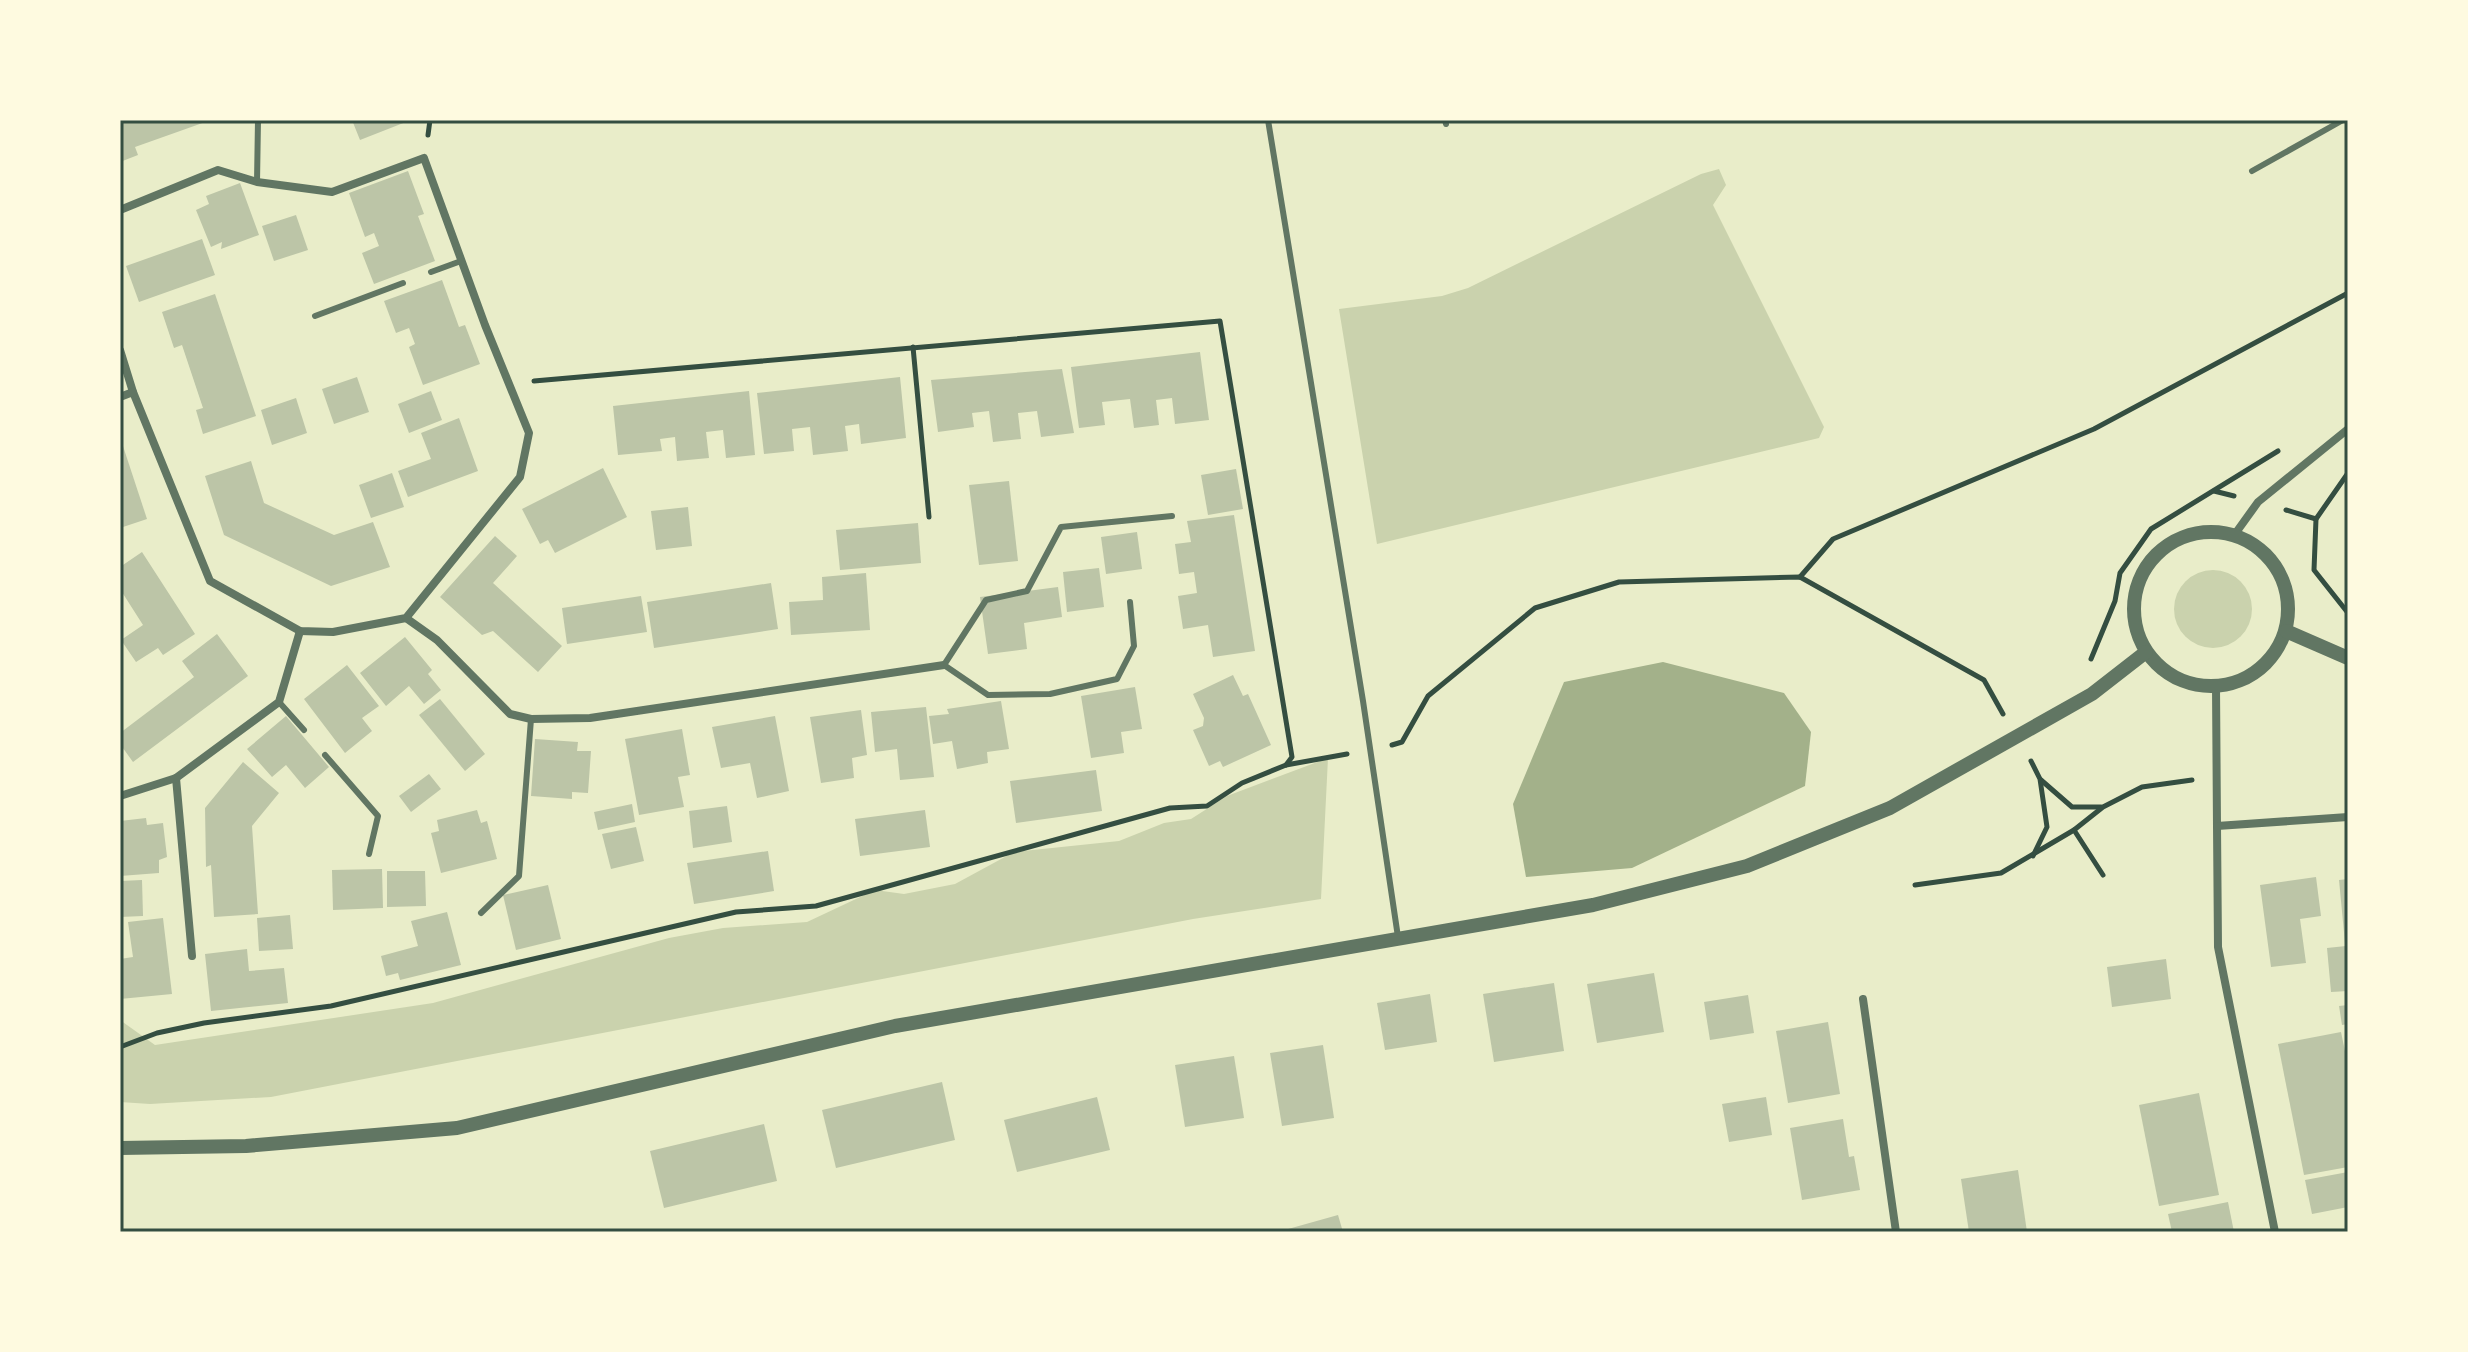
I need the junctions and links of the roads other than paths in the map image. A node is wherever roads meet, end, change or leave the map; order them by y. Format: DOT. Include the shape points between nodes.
graph roads {
  1 [pos="258,120"];
  2 [pos="1268,120"];
  3 [pos="2343,120"];
  4 [pos="2252,171"];
  5 [pos="257,182"];
  6 [pos="120,210"];
  7 [pos="461,261"];
  8 [pos="431,272"];
  9 [pos="403,283"];
  10 [pos="315,316"];
  11 [pos="120,350"];
  12 [pos="133,392"];
  13 [pos="120,397"];
  14 [pos="2348,429"];
  15 [pos="1172,516"];
  16 [pos="2235,534"];
  17 [pos="1130,602"];
  18 [pos="406,618"];
  19 [pos="300,631"];
  20 [pos="2286,631"];
  21 [pos="2146,652"];
  22 [pos="2348,658"];
  23 [pos="944,665"];
  24 [pos="2216,687"];
  25 [pos="279,702"];
  26 [pos="531,719"];
  27 [pos="304,730"];
  28 [pos="325,755"];
  29 [pos="176,778"];
  30 [pos="120,796"];
  31 [pos="2348,817"];
  32 [pos="2217,826"];
  33 [pos="369,854"];
  34 [pos="481,913"];
  35 [pos="1398,937"];
  36 [pos="192,956"];
  37 [pos="1863,999"];
  38 [pos="120,1148"];
  39 [pos="1896,1232"];
  40 [pos="2275,1232"];
  1 -- 5 [label="lane"];
  2 -- 35 [label="lane"];
  3 -- 4 [label="lane"];
  5 -- 6 [label="street" via="218,170"];
  5 -- 7 [label="street" via="332,192 424,158"];
  7 -- 8 [label="lane"];
  7 -- 18 [label="street" via="529,433 520,477"];
  9 -- 10 [label="lane"];
  11 -- 12 [label="street"];
  12 -- 13 [label="street"];
  12 -- 19 [label="street" via="210,581"];
  14 -- 16 [label="street" via="2258,502"];
  15 -- 23 [label="lane" via="1061,527 1027,591 986,600"];
  16 -- 20 [label="street" via="2274,562 2285,584"];
  16 -- 21 [label="street" via="2188,534 2149,562 2134,606 2136,630"];
  17 -- 23 [label="lane" via="1134,646 1117,679 1050,694 988,695"];
  18 -- 19 [label="street" via="333,632"];
  18 -- 26 [label="street" via="437,640 510,714"];
  19 -- 25 [label="street"];
  20 -- 22 [label="street"];
  20 -- 24 [label="street" via="2260,670"];
  21 -- 24 [label="street" via="2177,678"];
  21 -- 35 [label="street" via="2092,694 1890,808 1747,866 1593,905"];
  23 -- 26 [label="street" via="590,718"];
  24 -- 32 [label="street"];
  25 -- 27 [label="lane"];
  25 -- 29 [label="street"];
  26 -- 34 [label="lane" via="519,876"];
  28 -- 33 [label="lane" via="378,816"];
  29 -- 30 [label="street"];
  29 -- 36 [label="street"];
  31 -- 32 [label="street"];
  32 -- 40 [label="street" via="2218,947"];
  35 -- 38 [label="street" via="895,1026 457,1128 246,1146"];
  37 -- 39 [label="street"];
}
